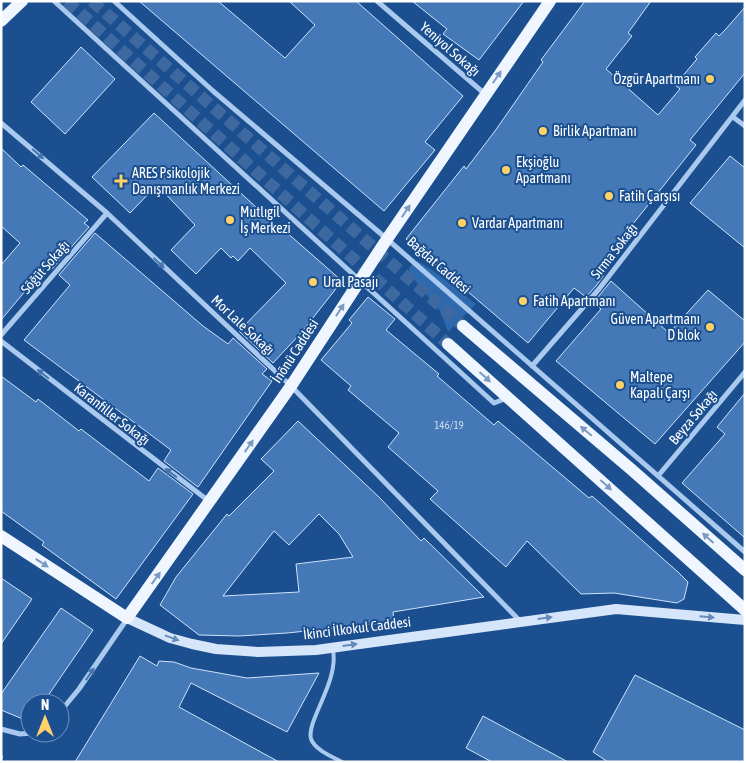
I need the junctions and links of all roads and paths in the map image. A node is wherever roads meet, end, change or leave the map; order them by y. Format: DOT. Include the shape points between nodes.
graph roads {
  1 [pos="22,1"];
  2 [pos="54,1"];
  3 [pos="114,1"];
  4 [pos="377,1"];
  5 [pos="550,1"];
  6 [pos="1,21"];
  7 [pos="485,94"];
  8 [pos="745,100"];
  9 [pos="733,117"];
  10 [pos="1,122"];
  11 [pos="745,126"];
  12 [pos="107,213"];
  13 [pos="387,239"];
  14 [pos="359,281"];
  15 [pos="463,326"];
  16 [pos="1,335"];
  17 [pos="1,341"];
  18 [pos="448,344"];
  19 [pos="532,366"];
  20 [pos="745,372"];
  21 [pos="291,386"];
  22 [pos="508,398"];
  23 [pos="658,476"];
  24 [pos="210,502"];
  25 [pos="1,536"];
  26 [pos="745,552"];
  27 [pos="745,570"];
  28 [pos="745,610"];
  29 [pos="128,618"];
  30 [pos="745,620"];
  31 [pos="520,621"];
  32 [pos="332,648"];
  33 [pos="70,700"];
  34 [pos="1,729"];
  35 [pos="20,734"];
  36 [pos="342,762"];
  1 -- 6 [label="main road"];
  2 -- 14 [label="street"];
  3 -- 13 [label="street, Bağdat Caddesi" via="213,91"];
  4 -- 7 [label="street, Yeniyol Sokağı"];
  7 -- 5 [label="main road, İnönü Caddesi, one-way"];
  13 -- 7 [label="main road, İnönü Caddesi, one-way"];
  8 -- 9 [label="street, Sırma Sokağı"];
  9 -- 11 [label="street"];
  9 -- 19 [label="street, Sırma Sokağı" via="599,289"];
  10 -- 12 [label="street, Mor Lale Sokağı, one-way"];
  12 -- 16 [label="street, Söğüt Sokağı"];
  12 -- 21 [label="street, Mor Lale Sokağı, one-way"];
  13 -- 14 [label="main road, İnönü Caddesi"];
  13 -- 19 [label="street, Bağdat Caddesi"];
  21 -- 14 [label="main road, İnönü Caddesi, one-way"];
  14 -- 22 [label="street" via="494,403"];
  27 -- 15 [label="main road, one-way"];
  24 -- 17 [label="street, Karanfiller Sokağı, one-way"];
  18 -- 22 [label="main road, one-way"];
  19 -- 23 [label="street, Bağdat Caddesi"];
  20 -- 23 [label="street, Beyza Sokağı"];
  24 -- 21 [label="main road, İnönü Caddesi, one-way"];
  21 -- 31 [label="street, Mor Lale Sokağı"];
  22 -- 28 [label="main road, one-way"];
  23 -- 26 [label="street, Bağdat Caddesi"];
  29 -- 24 [label="main road, İnönü Caddesi, one-way"];
  25 -- 29 [label="main road, İkinci İlkokul Caddesi, one-way"];
  29 -- 32 [label="street, İkinci İlkokul Caddesi, one-way" via="170,638 216,649 258,652"];
  33 -- 29 [label="street, İnönü Caddesi, one-way"];
  31 -- 30 [label="street, İkinci İlkokul Caddesi, one-way" via="616,610"];
  32 -- 31 [label="street, İkinci İlkokul Caddesi, one-way"];
  32 -- 36 [label="lane" via="333,673 311,739 316,747"];
  34 -- 35 [label="street"];
}
